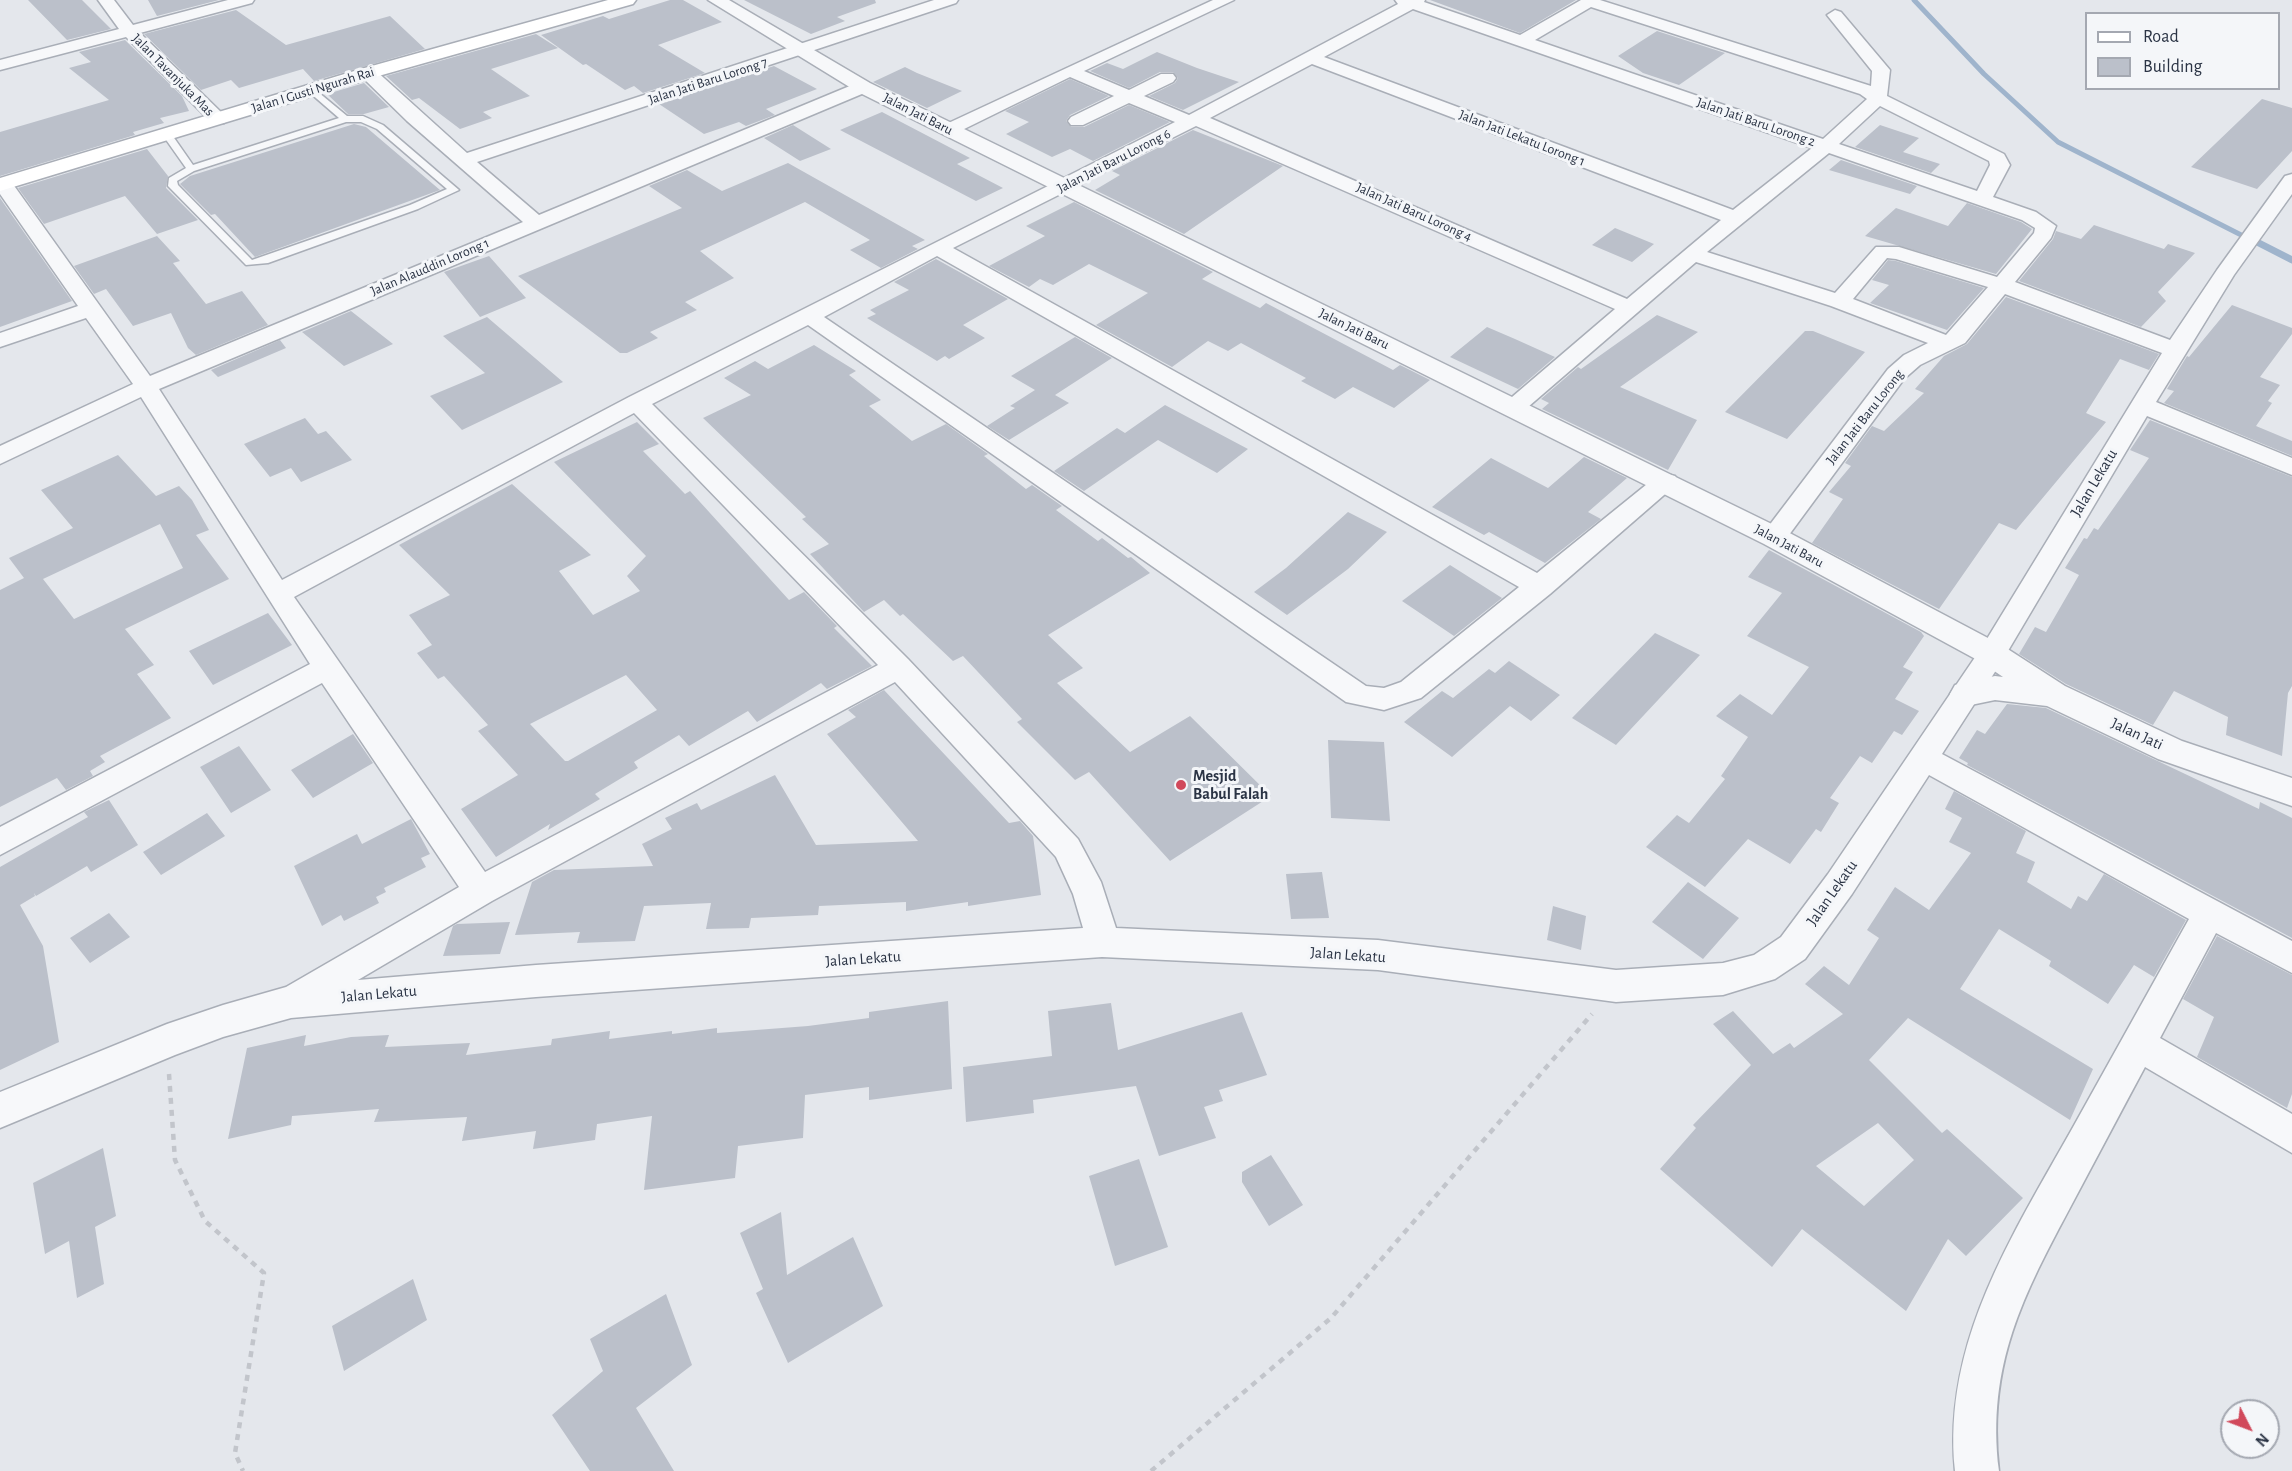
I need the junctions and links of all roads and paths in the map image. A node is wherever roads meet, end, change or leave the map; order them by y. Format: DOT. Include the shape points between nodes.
graph roads {
  1 [pos="105,0"];
  2 [pos="246,0"];
  3 [pos="627,0"];
  4 [pos="717,0"];
  5 [pos="950,0"];
  6 [pos="1226,0"];
  7 [pos="1558,0"];
  8 [pos="1410,1"];
  9 [pos="1587,3"];
  10 [pos="1835,15"];
  11 [pos="129,31"];
  12 [pos="1522,41"];
  13 [pos="803,50"];
  14 [pos="1310,57"];
  15 [pos="0,65"];
  16 [pos="1070,71"];
  17 [pos="368,73"];
  18 [pos="1167,78"];
  19 [pos="863,87"];
  20 [pos="312,90"];
  21 [pos="1130,96"];
  22 [pos="1878,98"];
  23 [pos="218,118"];
  24 [pos="345,119"];
  25 [pos="1193,120"];
  26 [pos="1077,121"];
  27 [pos="948,130"];
  28 [pos="167,134"];
  29 [pos="1826,146"];
  30 [pos="465,160"];
  31 [pos="191,169"];
  32 [pos="2292,180"];
  33 [pos="1,184"];
  34 [pos="1064,187"];
  35 [pos="1982,200"];
  36 [pos="1735,218"];
  37 [pos="535,222"];
  38 [pos="937,248"];
  39 [pos="1695,255"];
  40 [pos="2002,285"];
  41 [pos="1839,300"];
  42 [pos="93,308"];
  43 [pos="1630,308"];
  44 [pos="809,316"];
  45 [pos="0,340"];
  46 [pos="1948,343"];
  47 [pos="2175,350"];
  48 [pos="146,386"];
  49 [pos="637,402"];
  50 [pos="2140,404"];
  51 [pos="1513,408"];
  52 [pos="0,456"];
  53 [pos="2292,467"];
  54 [pos="1666,482"];
  55 [pos="1774,537"];
  56 [pos="1540,587"];
  57 [pos="277,594"];
  58 [pos="1992,654"];
  59 [pos="898,667"];
  60 [pos="326,668"];
  61 [pos="1966,694"];
  62 [pos="2054,695"];
  63 [pos="1924,758"];
  64 [pos="2292,792"];
  65 [pos="0,842"];
  66 [pos="480,891"];
  67 [pos="2210,912"];
  68 [pos="1102,942"];
  69 [pos="2292,957"];
  70 [pos="1616,986"];
  71 [pos="291,1002"];
  72 [pos="167,1041"];
  73 [pos="2138,1044"];
  74 [pos="0,1110"];
  75 [pos="2292,1135"];
  76 [pos="243,1471"];
  77 [pos="1151,1471"];
  78 [pos="1977,1471"];
  1 -- 11 [label="street, Jalan Tavanjuka Mas"];
  2 -- 11 [label="street, Jalan Tavanjuka Mas"];
  3 -- 17 [label="main road, Jalan I Gusti Ngurah Rai"];
  4 -- 13 [label="street, Jalan Jati Baru"];
  5 -- 13 [label="street, Jalan Jati Baru Lorong 7"];
  6 -- 16 [label="street"];
  7 -- 9 [label="street"];
  8 -- 12 [label="street, Jalan Jati Baru Lorong 2"];
  8 -- 14 [label="street, Jalan Jati Baru Lorong 6"];
  9 -- 12 [label="street"];
  9 -- 22 [label="street" via="1859,87"];
  10 -- 22 [label="street" via="1881,70"];
  11 -- 15 [label="street"];
  11 -- 23 [label="street, Jalan Tavanjuka Mas"];
  12 -- 29 [label="street, Jalan Jati Baru Lorong 2"];
  13 -- 19 [label="street, Jalan Jati Baru"];
  13 -- 30 [label="street, Jalan Jati Baru Lorong 7"];
  14 -- 25 [label="street, Jalan Jati Baru Lorong 6"];
  14 -- 36 [label="street, Jalan Jati Lekatu Lorong 1"];
  16 -- 21 [label="street, Jalan Jati Baru Lorong 4"];
  16 -- 27 [label="street"];
  17 -- 20 [label="main road, Jalan I Gusti Ngurah Rai"];
  17 -- 30 [label="street"];
  18 -- 21 [label="street"];
  19 -- 27 [label="street, Jalan Jati Baru"];
  19 -- 37 [label="street, Jalan Alauddin Lorong 1"];
  20 -- 23 [label="main road, Jalan I Gusti Ngurah Rai"];
  20 -- 24 [label="lane"];
  21 -- 25 [label="street, Jalan Jati Baru Lorong 4"];
  21 -- 26 [label="street"];
  22 -- 29 [label="street"];
  22 -- 35 [label="street" via="1996,158 2000,165"];
  23 -- 28 [label="main road, Jalan I Gusti Ngurah Rai"];
  24 -- 31 [label="lane"];
  24 -- 31 [label="lane" via="363,119 380,127 454,190 256,263 244,259 173,186 177,175"];
  25 -- 34 [label="street, Jalan Jati Baru Lorong 6"];
  25 -- 43 [label="street, Jalan Jati Baru Lorong 4"];
  27 -- 34 [label="street, Jalan Jati Baru"];
  28 -- 31 [label="lane"];
  28 -- 33 [label="main road, Jalan I Gusti Ngurah Rai"];
  29 -- 35 [label="street"];
  29 -- 36 [label="street, Jalan Jati Baru Lorong 2"];
  30 -- 37 [label="street"];
  32 -- 47 [label="street, Jalan Lekatu"];
  33 -- 42 [label="street"];
  34 -- 38 [label="street, Jalan Jati Baru Lorong 6"];
  34 -- 51 [label="street, Jalan Jati Baru"];
  35 -- 40 [label="street, Jalan Jati Baru Lorong" via="2046,226 2044,234"];
  36 -- 39 [label="street, Jalan Jati Baru Lorong 2"];
  37 -- 48 [label="street, Jalan Alauddin Lorong 1"];
  38 -- 44 [label="street, Jalan Jati Baru Lorong 6"];
  38 -- 56 [label="street"];
  39 -- 41 [label="street"];
  39 -- 43 [label="street, Jalan Jati Baru Lorong 2"];
  40 -- 41 [label="street" via="1883,251"];
  40 -- 46 [label="street, Jalan Jati Baru Lorong"];
  40 -- 47 [label="street"];
  41 -- 46 [label="street"];
  42 -- 45 [label="street"];
  42 -- 48 [label="street"];
  43 -- 51 [label="street, Jalan Jati Baru Lorong 2"];
  44 -- 49 [label="street, Jalan Jati Baru Lorong 6"];
  44 -- 56 [label="street" via="1356,693 1372,700 1398,698 1411,690"];
  46 -- 55 [label="street, Jalan Jati Baru Lorong" via="1912,360 1896,374"];
  47 -- 50 [label="street, Jalan Lekatu"];
  48 -- 52 [label="street, Jalan Alauddin Lorong 1"];
  48 -- 57 [label="street"];
  49 -- 57 [label="street, Jalan Jati Baru Lorong 6"];
  49 -- 59 [label="street"];
  50 -- 53 [label="street"];
  50 -- 58 [label="street, Jalan Lekatu"];
  51 -- 54 [label="street, Jalan Jati Baru"];
  54 -- 55 [label="street, Jalan Jati Baru"];
  54 -- 56 [label="street"];
  55 -- 58 [label="street, Jalan Jati Baru"];
  57 -- 60 [label="street"];
  58 -- 61 [label="street, Jalan Lekatu"];
  58 -- 62 [label="street, Jalan Jati"];
  59 -- 66 [label="street"];
  59 -- 68 [label="street" via="1067,848 1087,882"];
  60 -- 65 [label="street"];
  60 -- 66 [label="street"];
  61 -- 62 [label="street" via="2006,688"];
  61 -- 63 [label="street, Jalan Lekatu"];
  62 -- 64 [label="street, Jalan Jati" via="2170,750"];
  63 -- 67 [label="street"];
  63 -- 70 [label="street, Jalan Lekatu" via="1793,948 1763,968 1723,979"];
  66 -- 71 [label="street"];
  67 -- 69 [label="street"];
  67 -- 73 [label="street"];
  68 -- 70 [label="street, Jalan Lekatu" via="1378,955"];
  68 -- 71 [label="street, Jalan Lekatu"];
  70 -- 77 [label="path" via="1331,1318"];
  71 -- 72 [label="street, Jalan Lekatu"];
  72 -- 74 [label="street, Jalan Lekatu"];
  72 -- 76 [label="path" via="175,1160 205,1221 264,1273 235,1453"];
  73 -- 75 [label="street"];
  73 -- 78 [label="street" via="2007,1288 1987,1341 1973,1401"];
}
